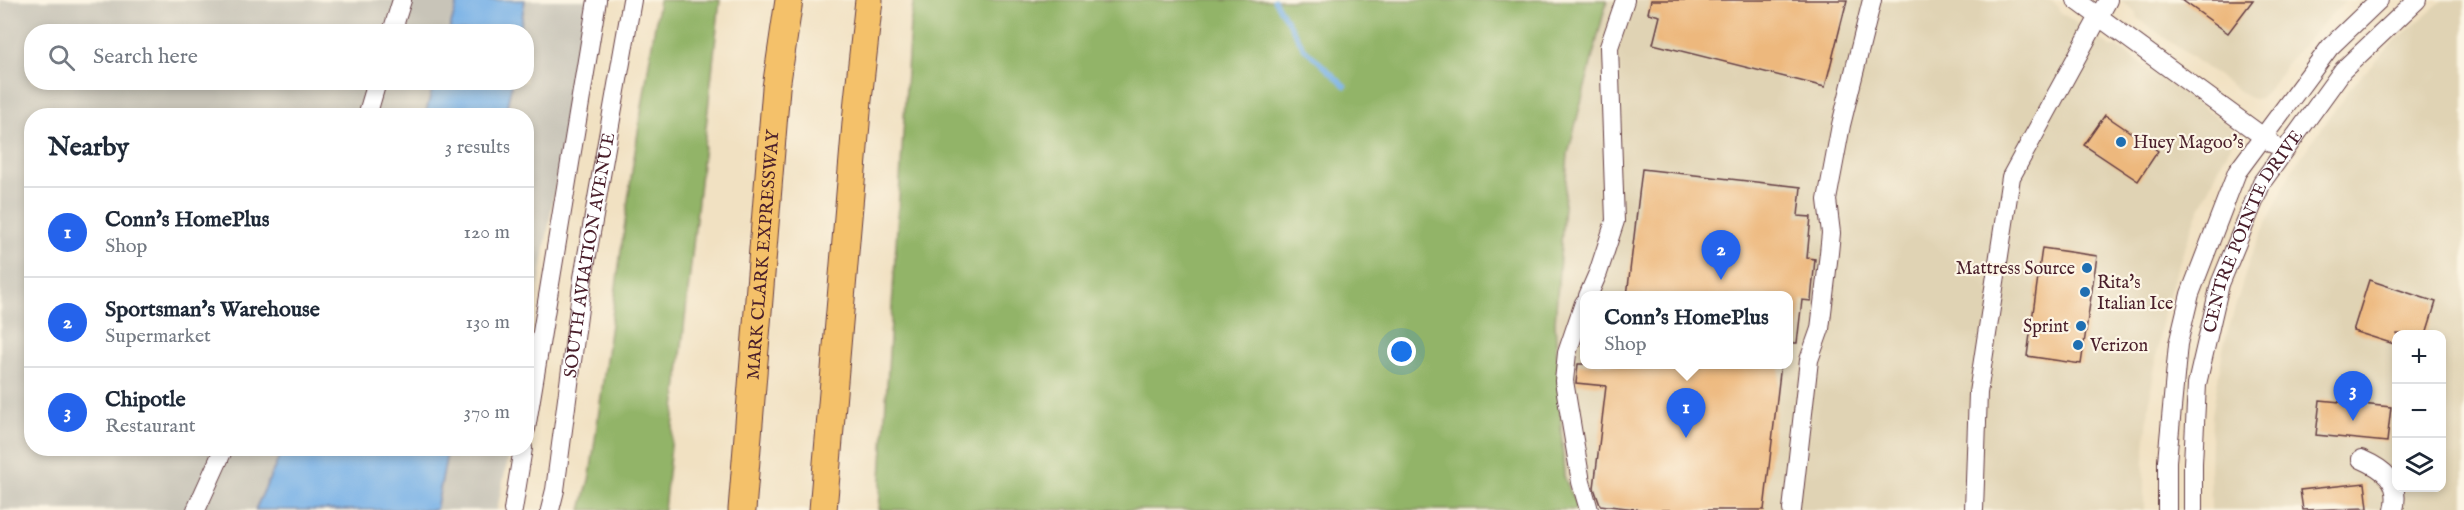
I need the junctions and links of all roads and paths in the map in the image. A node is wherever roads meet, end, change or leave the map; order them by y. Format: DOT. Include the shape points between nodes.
graph roads {
  1 [pos="402,0"];
  2 [pos="597,0"];
  3 [pos="632,0"];
  4 [pos="789,0"];
  5 [pos="868,0"];
  6 [pos="1625,0"];
  7 [pos="1872,0"];
  8 [pos="2076,0"];
  9 [pos="2108,0"];
  10 [pos="2379,0"];
  11 [pos="2417,0"];
  12 [pos="2099,17"];
  13 [pos="394,24"];
  14 [pos="375,90"];
  15 [pos="858,100"];
  16 [pos="369,108"];
  17 [pos="2263,137"];
  18 [pos="2284,152"];
  19 [pos="1590,291"];
  20 [pos="1580,315"];
  21 [pos="534,381"];
  22 [pos="752,392"];
  23 [pos="220,456"];
  24 [pos="522,456"];
  25 [pos="2361,459"];
  26 [pos="196,510"];
  27 [pos="513,510"];
  28 [pos="550,510"];
  29 [pos="737,510"];
  30 [pos="742,510"];
  31 [pos="823,510"];
  32 [pos="840,510"];
  33 [pos="1589,510"];
  34 [pos="1792,510"];
  35 [pos="1974,510"];
  36 [pos="2167,510"];
  37 [pos="2193,510"];
  38 [pos="2394,510"];
  1 -- 13 [label="street"];
  2 -- 21 [label="street, SOUTH AVIATION AVENUE"];
  3 -- 28 [label="street, SOUTH AVIATION AVENUE" via="583,279"];
  4 -- 22 [label="highway, MARK CLARK EXPRESSWAY" via="776,88"];
  5 -- 15 [label="highway"];
  6 -- 19 [label="street" via="1609,47 1615,221"];
  7 -- 34 [label="street" via="1827,200 1829,253 1820,329 1809,360"];
  8 -- 12 [label="street"];
  9 -- 12 [label="street"];
  10 -- 17 [label="street, CENTRE POINTE DRIVE" via="2330,47"];
  11 -- 18 [label="street, CENTRE POINTE DRIVE" via="2343,70"];
  12 -- 17 [label="street"];
  12 -- 35 [label="street" via="2011,177 1978,393"];
  14 -- 16 [label="street"];
  15 -- 31 [label="highway"];
  15 -- 32 [label="highway"];
  17 -- 18 [label="street"];
  17 -- 36 [label="street, CENTRE POINTE DRIVE" via="2237,172 2190,294 2178,344 2167,461"];
  18 -- 37 [label="street, CENTRE POINTE DRIVE" via="2262,182 2220,284 2197,384"];
  20 -- 33 [label="street" via="1567,352 1564,381"];
  22 -- 29 [label="highway"];
  22 -- 30 [label="highway, MARK CLARK EXPRESSWAY"];
  23 -- 26 [label="street"];
  24 -- 27 [label="street"];
  25 -- 38 [label="street" via="2381,468 2391,479"];
}
